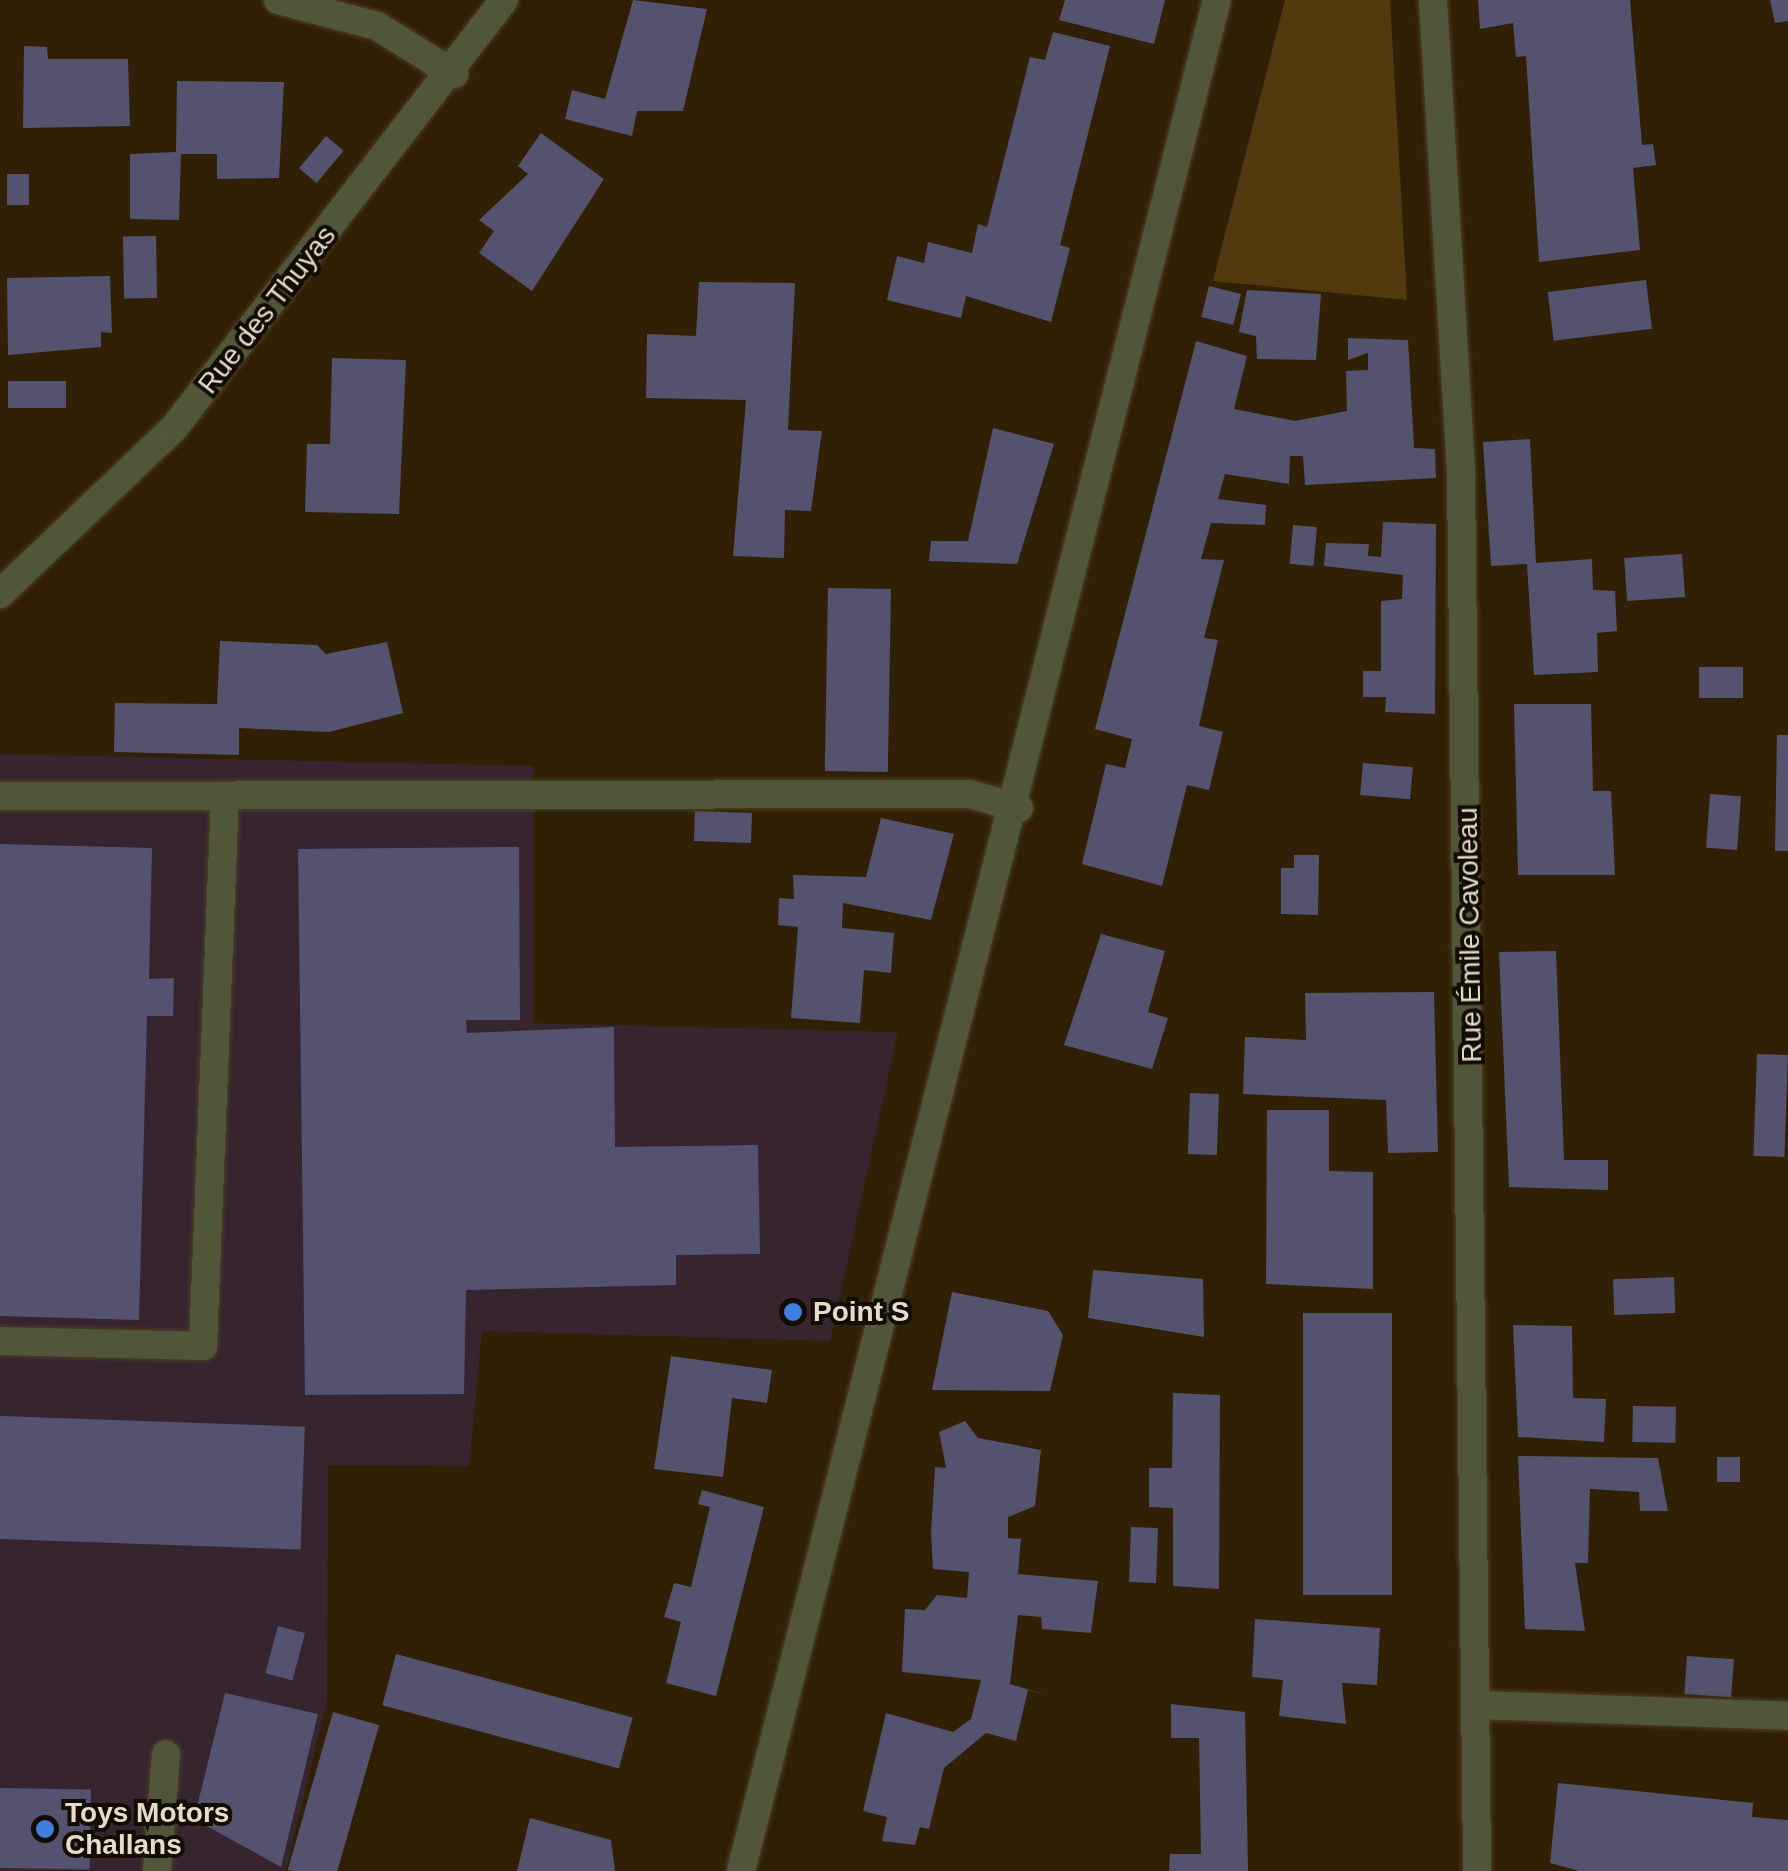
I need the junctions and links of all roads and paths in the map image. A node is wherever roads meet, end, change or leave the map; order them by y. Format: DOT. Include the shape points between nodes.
graph roads {
  1 [pos="278,0"];
  2 [pos="504,0"];
  3 [pos="1217,0"];
  4 [pos="1433,0"];
  5 [pos="454,74"];
  6 [pos="0,594"];
  7 [pos="0,796"];
  8 [pos="225,796"];
  9 [pos="1019,808"];
  10 [pos="0,1341"];
  11 [pos="1477,1705"];
  12 [pos="1788,1716"];
  13 [pos="166,1754"];
  14 [pos="157,1871"];
  15 [pos="741,1871"];
  16 [pos="1477,1871"];
  1 -- 5 [label="street" via="377,26"];
  2 -- 5 [label="street, Rue des Thuyas"];
  3 -- 9 [label="street"];
  4 -- 11 [label="street, Rue Émile Cavoleau" via="1461,475"];
  5 -- 6 [label="street, Rue des Thuyas" via="174,428"];
  7 -- 8 [label="street"];
  8 -- 9 [label="street" via="969,794"];
  8 -- 10 [label="street" via="203,1346"];
  9 -- 15 [label="street" via="914,1178"];
  11 -- 12 [label="street"];
  11 -- 16 [label="street, Rue Émile Cavoleau"];
  13 -- 14 [label="street"];
}
